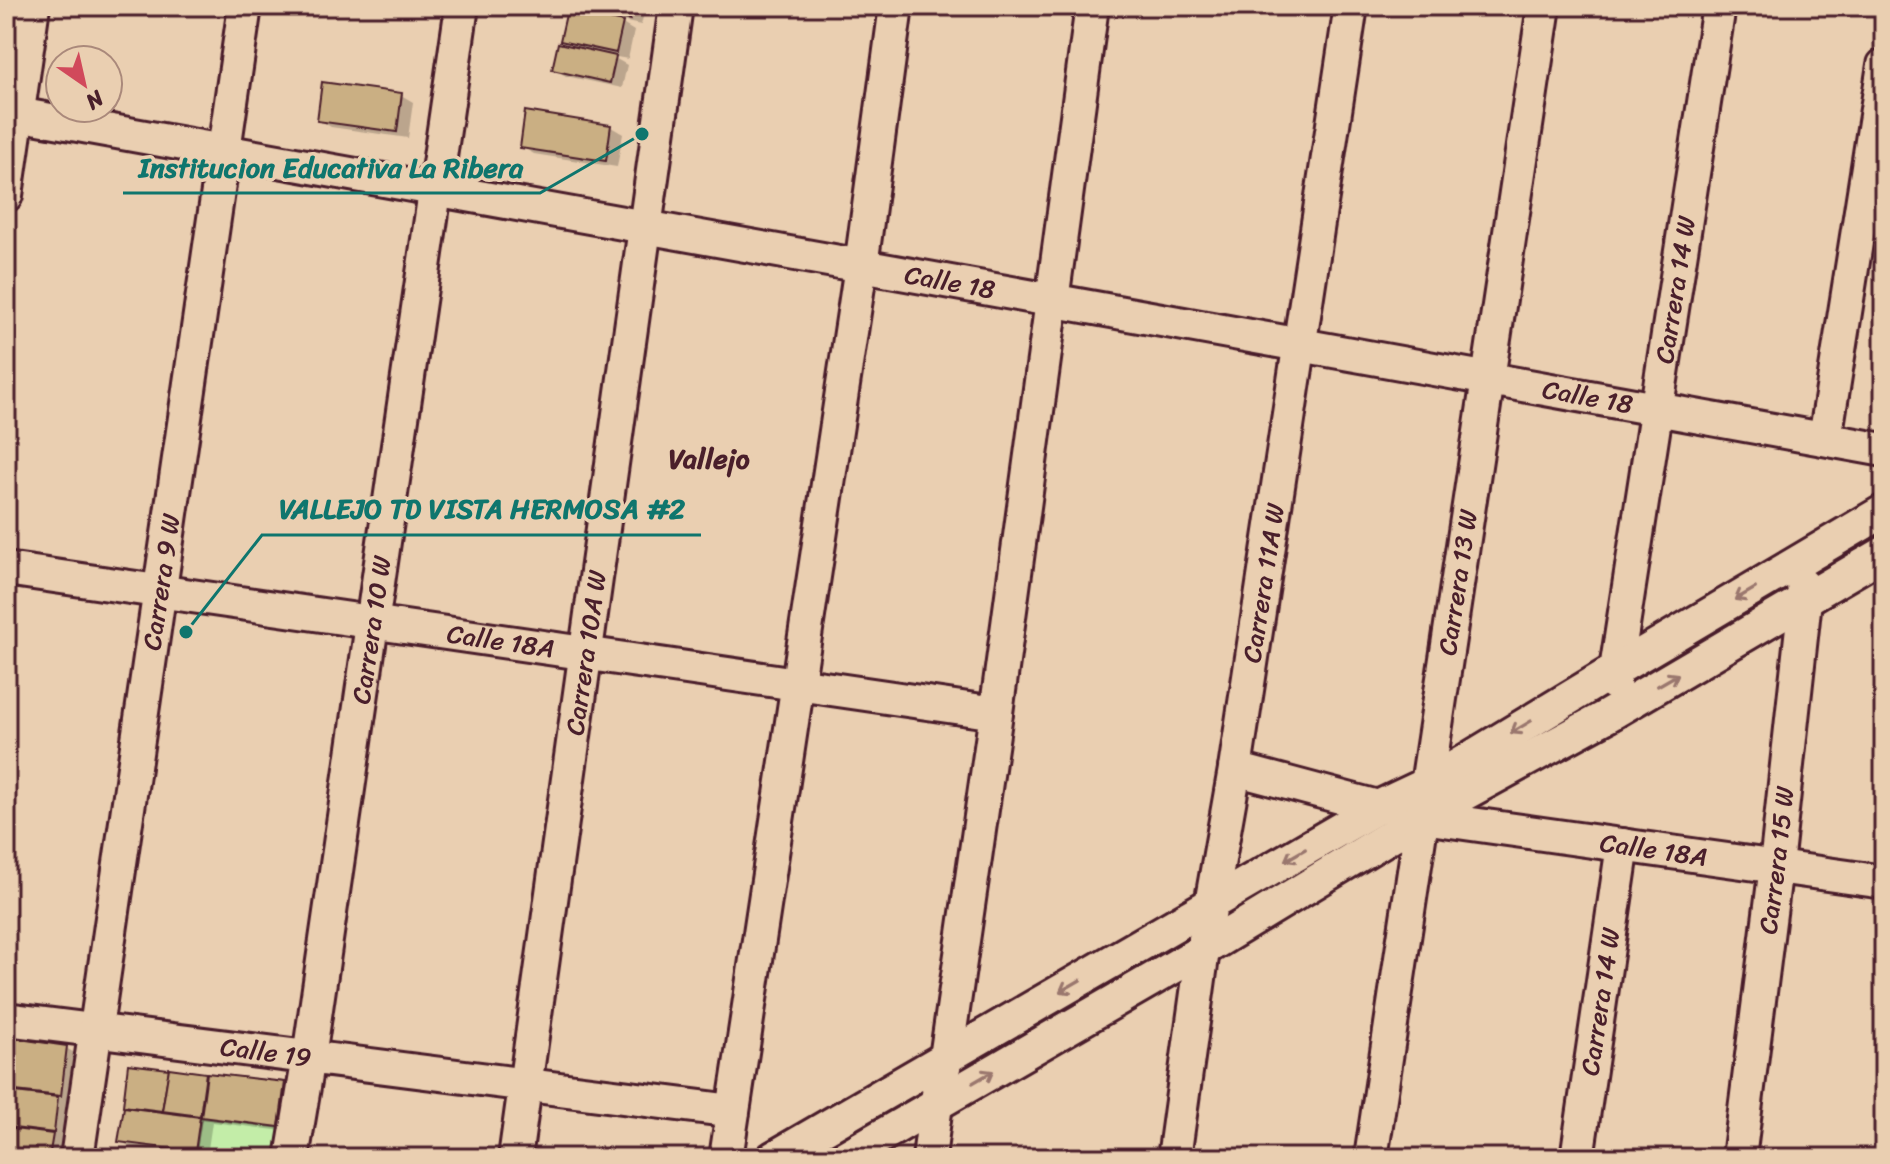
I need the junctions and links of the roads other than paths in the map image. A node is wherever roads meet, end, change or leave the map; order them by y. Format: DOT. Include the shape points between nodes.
graph roads {
  1 [pos="33,6"];
  2 [pos="245,6"];
  3 [pos="462,6"];
  4 [pos="676,6"];
  5 [pos="896,6"];
  6 [pos="1092,6"];
  7 [pos="1351,6"];
  8 [pos="1544,6"];
  9 [pos="1719,6"];
  10 [pos="1884,65"];
  11 [pos="17,114"];
  12 [pos="224,151"];
  13 [pos="435,189"];
  14 [pos="6,195"];
  15 [pos="646,228"];
  16 [pos="861,266"];
  17 [pos="1053,300"];
  18 [pos="1299,345"];
  19 [pos="1488,379"];
  20 [pos="1656,409"];
  21 [pos="1825,439"];
  22 [pos="1884,450"];
  23 [pos="1884,511"];
  24 [pos="1884,553"];
  25 [pos="1799,562"];
  26 [pos="6,569"];
  27 [pos="160,592"];
  28 [pos="1805,600"];
  29 [pos="372,623"];
  30 [pos="586,653"];
  31 [pos="1617,669"];
  32 [pos="796,684"];
  33 [pos="996,713"];
  34 [pos="1607,716"];
  35 [pos="1235,769"];
  36 [pos="1427,784"];
  37 [pos="1378,807"];
  38 [pos="1422,817"];
  39 [pos="1623,845"];
  40 [pos="1776,866"];
  41 [pos="1884,882"];
  42 [pos="1211,904"];
  43 [pos="1203,950"];
  44 [pos="6,1019"];
  45 [pos="96,1031"];
  46 [pos="309,1057"];
  47 [pos="946,1058"];
  48 [pos="526,1085"];
  49 [pos="936,1104"];
  50 [pos="733,1111"];
  51 [pos="77,1158"];
  52 [pos="292,1158"];
  53 [pos="515,1158"];
  54 [pos="726,1158"];
  55 [pos="773,1158"];
  56 [pos="843,1158"];
  57 [pos="929,1158"];
  58 [pos="1174,1158"];
  59 [pos="1371,1158"];
  60 [pos="1577,1158"];
  61 [pos="1739,1158"];
  1 -- 11 [label="street"];
  2 -- 12 [label="street, Carrera 9 W"];
  3 -- 13 [label="street, Carrera 10 W"];
  4 -- 15 [label="street, Carrera 10A W"];
  5 -- 16 [label="street"];
  6 -- 17 [label="street"];
  7 -- 18 [label="street, Carrera 11A W"];
  8 -- 19 [label="street, Carrera 13 W"];
  9 -- 20 [label="street, Carrera 14 W"];
  10 -- 21 [label="street"];
  11 -- 12 [label="street, Calle 18"];
  11 -- 14 [label="street"];
  12 -- 13 [label="street, Calle 18"];
  12 -- 27 [label="street, Carrera 9 W"];
  13 -- 15 [label="street, Calle 18"];
  13 -- 29 [label="street, Carrera 10 W"];
  15 -- 16 [label="street, Calle 18"];
  15 -- 30 [label="street, Carrera 10A W"];
  16 -- 17 [label="street, Calle 18"];
  16 -- 32 [label="street"];
  17 -- 18 [label="street, Calle 18"];
  17 -- 33 [label="street"];
  18 -- 19 [label="street, Calle 18"];
  18 -- 35 [label="street, Carrera 11A W"];
  19 -- 20 [label="street, Calle 18"];
  19 -- 36 [label="street, Carrera 13 W"];
  20 -- 21 [label="street, Calle 18"];
  20 -- 31 [label="street, Carrera 14 W"];
  21 -- 22 [label="street, Calle 18"];
  23 -- 25 [label="street"];
  24 -- 28 [label="street"];
  25 -- 28 [label="street, Carrera 15 W"];
  25 -- 31 [label="street, one-way"];
  26 -- 27 [label="street, Calle 18A"];
  27 -- 29 [label="street, Calle 18A"];
  27 -- 45 [label="street, Carrera 9 W"];
  34 -- 28 [label="street, one-way"];
  28 -- 40 [label="street, Carrera 15 W"];
  29 -- 30 [label="street, Calle 18A"];
  29 -- 46 [label="street, Carrera 10 W"];
  30 -- 32 [label="street, Calle 18A"];
  30 -- 48 [label="street, Carrera 10A W"];
  31 -- 34 [label="street, Carrera 14 W"];
  31 -- 36 [label="street, one-way"];
  32 -- 33 [label="street, Calle 18A"];
  32 -- 50 [label="street"];
  33 -- 47 [label="street"];
  34 -- 38 [label="street"];
  35 -- 37 [label="street"];
  35 -- 42 [label="street, Carrera 11A W"];
  36 -- 37 [label="street"];
  36 -- 38 [label="street, Carrera 13 W"];
  37 -- 42 [label="street, one-way"];
  38 -- 39 [label="street, Calle 18A"];
  38 -- 43 [label="street"];
  38 -- 59 [label="street, Carrera 13 W"];
  39 -- 40 [label="street, Calle 18A"];
  39 -- 60 [label="street, Carrera 14 W"];
  40 -- 41 [label="street, Calle 18A"];
  40 -- 61 [label="street, Carrera 15 W"];
  42 -- 43 [label="street, Carrera 11A W"];
  42 -- 47 [label="street, one-way"];
  49 -- 43 [label="street, one-way"];
  43 -- 58 [label="street, Carrera 11A W"];
  44 -- 45 [label="street, Calle 19"];
  45 -- 46 [label="street, Calle 19"];
  45 -- 51 [label="street, Carrera 9 W"];
  46 -- 48 [label="street, Calle 19"];
  46 -- 52 [label="street, Carrera 10 W"];
  47 -- 49 [label="street"];
  47 -- 55 [label="street"];
  48 -- 50 [label="street, Calle 19"];
  48 -- 53 [label="street, Carrera 10A W"];
  49 -- 56 [label="street"];
  49 -- 57 [label="street"];
  50 -- 54 [label="street"];
}
